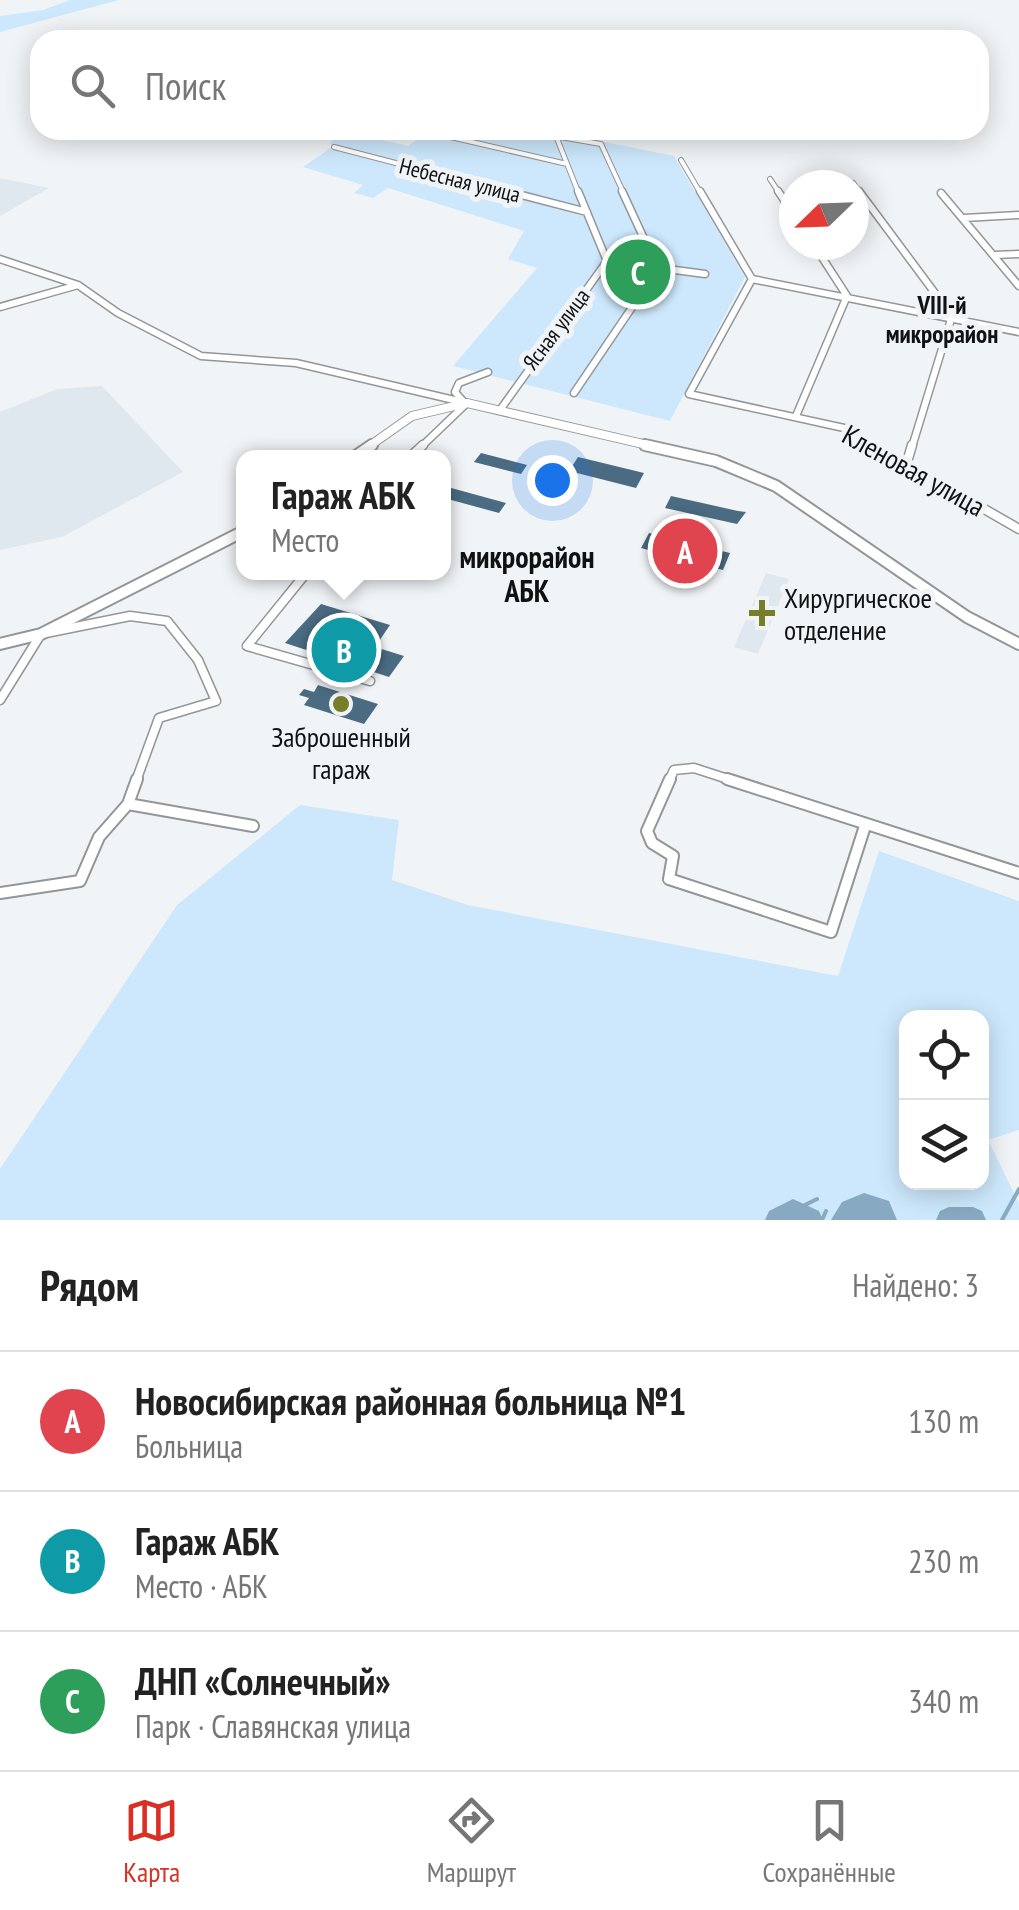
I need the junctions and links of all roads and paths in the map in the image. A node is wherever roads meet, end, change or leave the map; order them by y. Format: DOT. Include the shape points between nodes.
graph roads {
  1 [pos="464,140"];
  2 [pos="558,140"];
  3 [pos="578,140"];
  4 [pos="334,147"];
  5 [pos="681,160"];
  6 [pos="567,164"];
  7 [pos="770,179"];
  8 [pos="779,192"];
  9 [pos="941,192"];
  10 [pos="869,204"];
  11 [pos="587,212"];
  12 [pos="1019,215"];
  13 [pos="963,218"];
  14 [pos="1019,254"];
  15 [pos="994,255"];
  16 [pos="0,259"];
  17 [pos="824,260"];
  18 [pos="607,261"];
  19 [pos="658,269"];
  20 [pos="705,274"];
  21 [pos="752,279"];
  22 [pos="78,285"];
  23 [pos="1019,286"];
  24 [pos="847,296"];
  25 [pos="0,307"];
  26 [pos="952,316"];
  27 [pos="1019,332"];
  28 [pos="488,372"];
  29 [pos="574,393"];
  30 [pos="467,403"];
  31 [pos="500,410"];
  32 [pos="796,416"];
  33 [pos="365,450"];
  34 [pos="417,450"];
  35 [pos="906,462"];
  36 [pos="1019,529"];
  37 [pos="236,535"];
  38 [pos="300,580"];
  39 [pos="40,634"];
  40 [pos="0,644"];
  41 [pos="1019,644"];
  42 [pos="370,681"];
  43 [pos="0,700"];
  44 [pos="128,804"];
  45 [pos="253,826"];
  46 [pos="864,826"];
  47 [pos="1019,873"];
  48 [pos="0,893"];
  1 -- 6 [label="street"];
  2 -- 6 [label="street, Ясная улица"];
  3 -- 19 [label="street, Ясная улица" via="601,144"];
  4 -- 11 [label="street, Небесная улица"];
  5 -- 21 [label="street"];
  6 -- 11 [label="street, Ясная улица"];
  7 -- 8 [label="street"];
  9 -- 13 [label="street"];
  10 -- 26 [label="street"];
  11 -- 18 [label="street, Ясная улица"];
  12 -- 13 [label="street"];
  13 -- 15 [label="street"];
  14 -- 15 [label="street"];
  15 -- 23 [label="street"];
  16 -- 22 [label="street"];
  17 -- 24 [label="street"];
  18 -- 19 [label="street"];
  18 -- 31 [label="street, Ясная улица"];
  19 -- 20 [label="street"];
  19 -- 29 [label="street"];
  21 -- 24 [label="street"];
  21 -- 32 [label="street, Кленовая улица" via="689,394"];
  22 -- 25 [label="street"];
  22 -- 30 [label="street" via="201,356 296,363"];
  24 -- 26 [label="street"];
  24 -- 32 [label="street"];
  26 -- 27 [label="street"];
  26 -- 35 [label="street"];
  28 -- 30 [label="street" via="459,382 455,392"];
  30 -- 31 [label="street"];
  30 -- 33 [label="street" via="412,416"];
  30 -- 34 [label="street"];
  31 -- 41 [label="street" via="746,472"];
  32 -- 35 [label="street, Кленовая улица" via="860,434"];
  35 -- 36 [label="street, Кленовая улица"];
  37 -- 39 [label="street"];
  38 -- 42 [label="street" via="247,646"];
  39 -- 40 [label="street"];
  39 -- 43 [label="street"];
  39 -- 44 [label="street" via="130,616 167,621 198,660 216,701 159,718"];
  44 -- 45 [label="street"];
  44 -- 48 [label="street" via="98,837 80,881"];
  46 -- 46 [label="street" via="831,932 669,878 673,856 652,843 647,831 680,766"];
  46 -- 47 [label="street"];
}
